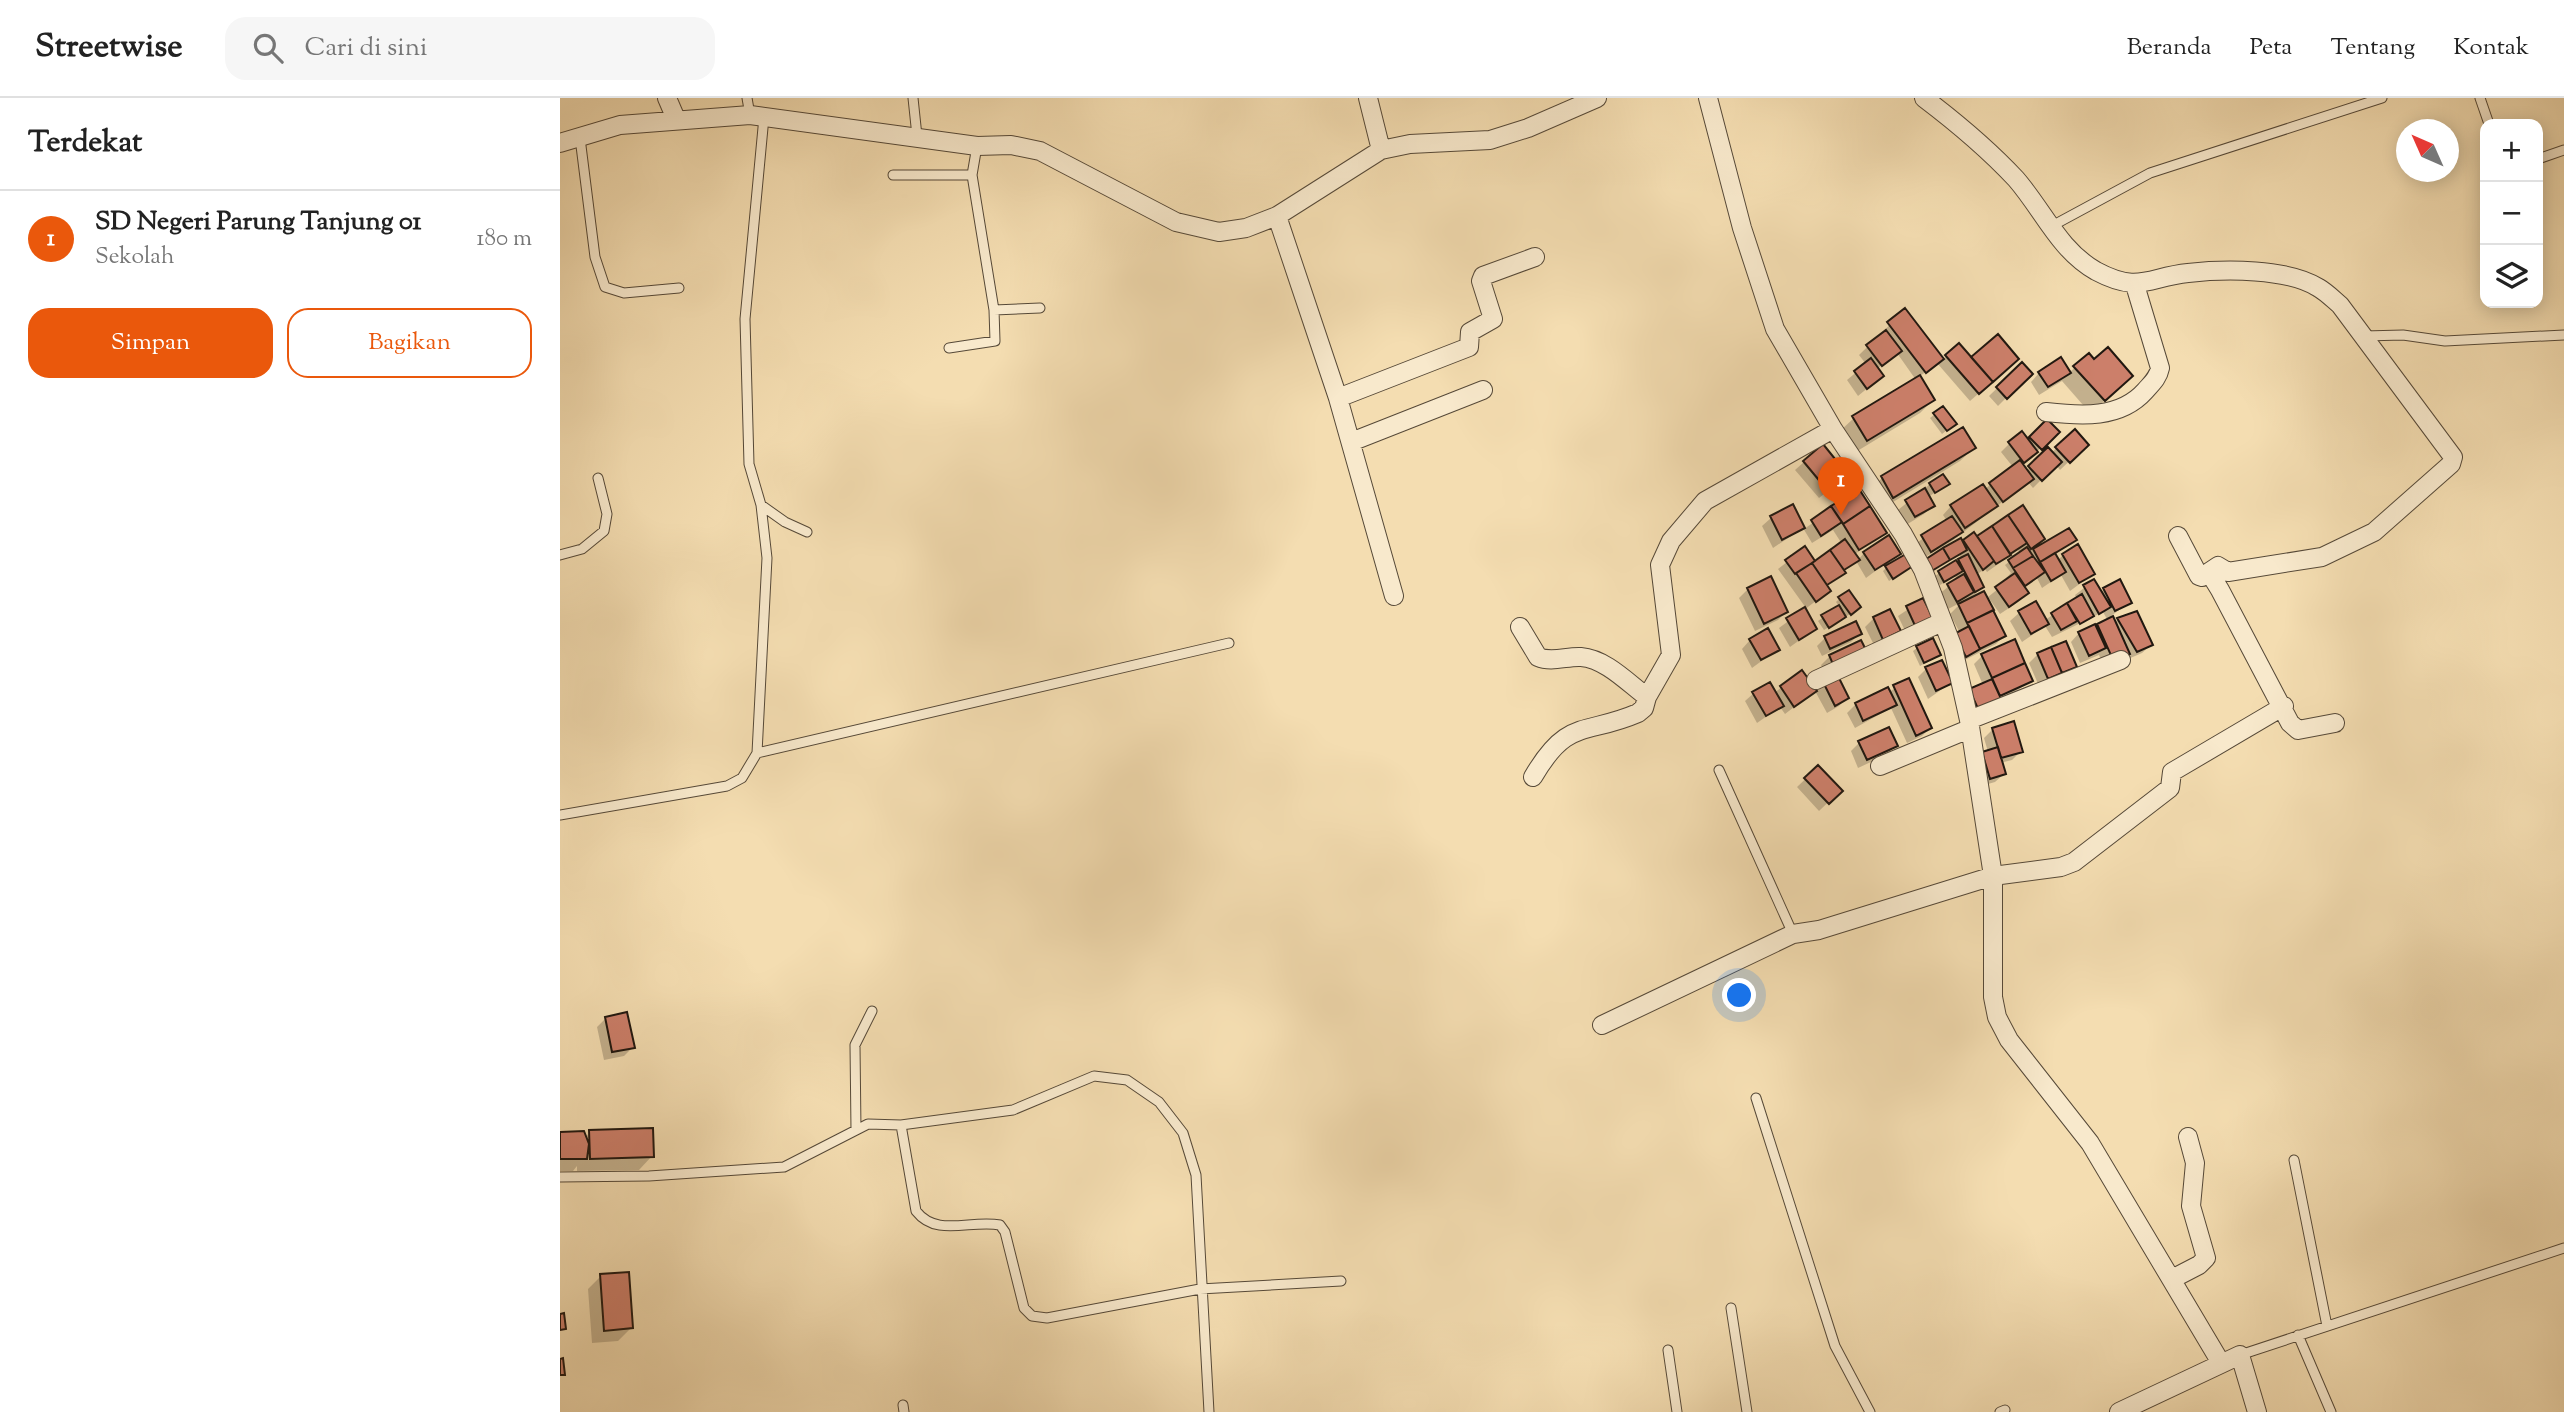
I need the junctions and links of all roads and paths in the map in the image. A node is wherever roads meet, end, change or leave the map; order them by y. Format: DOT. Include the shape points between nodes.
graph roads {
  1 [pos="667,98"];
  2 [pos="913,98"];
  3 [pos="1368,98"];
  4 [pos="1597,98"];
  5 [pos="1708,98"];
  6 [pos="1924,98"];
  7 [pos="2382,98"];
  8 [pos="2480,98"];
  9 [pos="754,110"];
  10 [pos="2488,119"];
  11 [pos="676,120"];
  12 [pos="917,136"];
  13 [pos="580,138"];
  14 [pos="560,143"];
  15 [pos="976,146"];
  16 [pos="1381,150"];
  17 [pos="2564,150"];
  18 [pos="2543,157"];
  19 [pos="893,175"];
  20 [pos="972,175"];
  21 [pos="1277,216"];
  22 [pos="2050,227"];
  23 [pos="1535,257"];
  24 [pos="2135,285"];
  25 [pos="679,288"];
  26 [pos="1040,308"];
  27 [pos="994,310"];
  28 [pos="2564,335"];
  29 [pos="2364,336"];
  30 [pos="949,348"];
  31 [pos="1483,390"];
  32 [pos="1338,398"];
  33 [pos="2046,412"];
  34 [pos="1833,429"];
  35 [pos="1351,442"];
  36 [pos="598,478"];
  37 [pos="761,505"];
  38 [pos="807,532"];
  39 [pos="2178,536"];
  40 [pos="560,555"];
  41 [pos="2209,572"];
  42 [pos="1394,596"];
  43 [pos="1942,622"];
  44 [pos="1520,627"];
  45 [pos="1228,643"];
  46 [pos="2121,660"];
  47 [pos="1816,680"];
  48 [pos="1647,697"];
  49 [pos="2284,706"];
  50 [pos="2335,723"];
  51 [pos="1969,724"];
  52 [pos="757,753"];
  53 [pos="1880,766"];
  54 [pos="1719,770"];
  55 [pos="1533,777"];
  56 [pos="560,815"];
  57 [pos="1993,876"];
  58 [pos="1793,934"];
  59 [pos="872,1011"];
  60 [pos="1602,1025"];
  61 [pos="1756,1098"];
  62 [pos="901,1125"];
  63 [pos="856,1130"];
  64 [pos="2188,1137"];
  65 [pos="2294,1160"];
  66 [pos="560,1177"];
  67 [pos="2564,1248"];
  68 [pos="2172,1279"];
  69 [pos="1341,1281"];
  70 [pos="1200,1289"];
  71 [pos="1731,1308"];
  72 [pos="2328,1326"];
  73 [pos="2298,1335"];
  74 [pos="1668,1350"];
  75 [pos="2240,1355"];
  76 [pos="2221,1363"];
  77 [pos="1209,1412"];
  78 [pos="1677,1412"];
  79 [pos="1747,1412"];
  80 [pos="1870,1412"];
  81 [pos="2119,1412"];
  82 [pos="2257,1412"];
  83 [pos="2332,1412"];
  1 -- 11 [label="street"];
  2 -- 12 [label="lane"];
  3 -- 16 [label="street"];
  4 -- 16 [label="street" via="1490,140"];
  5 -- 34 [label="street" via="1742,228 1775,329"];
  6 -- 22 [label="street" via="2017,181"];
  7 -- 22 [label="lane" via="2150,173"];
  8 -- 10 [label="lane"];
  9 -- 11 [label="street"];
  9 -- 12 [label="street"];
  9 -- 37 [label="lane" via="746,319 749,464"];
  11 -- 13 [label="street" via="620,125"];
  12 -- 15 [label="street"];
  13 -- 14 [label="street"];
  13 -- 25 [label="lane" via="595,257 605,287 624,293"];
  15 -- 20 [label="lane"];
  15 -- 21 [label="street" via="1040,150 1175,222 1200,228 1230,230"];
  16 -- 21 [label="street"];
  17 -- 18 [label="lane"];
  19 -- 20 [label="lane"];
  20 -- 27 [label="lane"];
  21 -- 32 [label="street"];
  22 -- 24 [label="street" via="2096,270"];
  23 -- 32 [label="street" via="1483,276 1493,319 1470,332 1469,347"];
  24 -- 29 [label="street" via="2205,271 2281,275 2318,287 2340,305"];
  24 -- 33 [label="street" via="2160,368 2158,375 2126,408 2091,414"];
  26 -- 27 [label="lane"];
  27 -- 30 [label="lane" via="995,341"];
  28 -- 29 [label="lane" via="2445,341"];
  29 -- 41 [label="street" via="2446,446 2453,457 2451,464 2374,532 2322,557 2228,572 2218,566"];
  31 -- 35 [label="street"];
  32 -- 35 [label="street"];
  34 -- 43 [label="street" via="1903,534 1923,570"];
  34 -- 48 [label="street" via="1705,500 1671,541 1660,565 1671,655"];
  35 -- 42 [label="street"];
  36 -- 40 [label="lane" via="607,514 604,531 582,549"];
  37 -- 38 [label="lane"];
  37 -- 52 [label="lane" via="767,558"];
  39 -- 41 [label="street" via="2199,576"];
  41 -- 49 [label="street"];
  43 -- 47 [label="street"];
  43 -- 51 [label="street" via="1953,648"];
  44 -- 48 [label="street" via="1538,657 1583,657 1604,665"];
  45 -- 52 [label="lane"];
  46 -- 51 [label="street"];
  48 -- 55 [label="street" via="1638,713 1563,738 1547,753"];
  49 -- 50 [label="street" via="2298,730"];
  49 -- 57 [label="street" via="2172,772 2170,788 2074,862"];
  51 -- 53 [label="street"];
  51 -- 57 [label="street"];
  52 -- 56 [label="lane" via="742,778 727,786"];
  54 -- 58 [label="lane"];
  57 -- 58 [label="street"];
  57 -- 68 [label="street" via="1997,1017 2009,1040 2090,1143"];
  58 -- 60 [label="street"];
  59 -- 63 [label="lane" via="855,1045"];
  61 -- 80 [label="lane" via="1835,1346"];
  62 -- 63 [label="lane" via="868,1124"];
  62 -- 70 [label="lane" via="916,1211 936,1227 1000,1225 1027,1313 1046,1318"];
  62 -- 70 [label="lane" via="1013,1110 1094,1076 1127,1080 1175,1119 1192,1154"];
  63 -- 66 [label="lane" via="784,1167"];
  64 -- 68 [label="street" via="2195,1163 2191,1206 2206,1258"];
  65 -- 72 [label="lane"];
  67 -- 72 [label="lane"];
  68 -- 76 [label="street"];
  69 -- 70 [label="lane"];
  70 -- 77 [label="lane"];
  71 -- 79 [label="lane"];
  72 -- 73 [label="lane"];
  73 -- 75 [label="lane"];
  73 -- 83 [label="lane"];
  74 -- 78 [label="lane"];
  75 -- 76 [label="street"];
  75 -- 82 [label="street"];
  76 -- 81 [label="street"];
}
